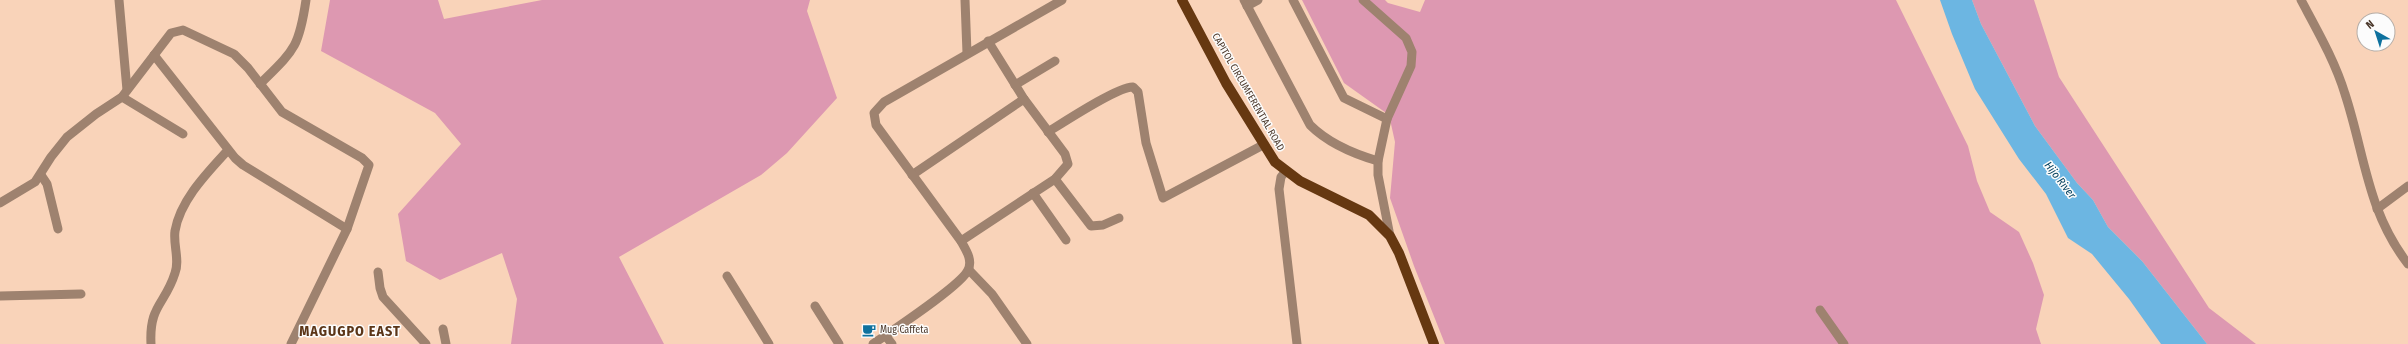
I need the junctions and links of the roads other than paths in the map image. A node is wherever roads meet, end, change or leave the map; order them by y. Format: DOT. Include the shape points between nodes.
graph roads {
  1 [pos="119,0"];
  2 [pos="306,0"];
  3 [pos="965,0"];
  4 [pos="1062,0"];
  5 [pos="1182,0"];
  6 [pos="1258,0"];
  7 [pos="1293,0"];
  8 [pos="1363,0"];
  9 [pos="2301,0"];
  10 [pos="1246,3"];
  11 [pos="988,41"];
  12 [pos="967,53"];
  13 [pos="154,55"];
  14 [pos="1055,61"];
  15 [pos="260,84"];
  16 [pos="1015,85"];
  17 [pos="124,94"];
  18 [pos="1024,99"];
  19 [pos="1387,119"];
  20 [pos="1048,132"];
  21 [pos="184,134"];
  22 [pos="1262,145"];
  23 [pos="228,150"];
  24 [pos="1378,161"];
  25 [pos="1286,172"];
  26 [pos="41,175"];
  27 [pos="912,175"];
  28 [pos="1055,179"];
  29 [pos="2408,186"];
  30 [pos="1033,193"];
  31 [pos="0,203"];
  32 [pos="2377,209"];
  33 [pos="1119,218"];
  34 [pos="347,229"];
  35 [pos="58,230"];
  36 [pos="1390,236"];
  37 [pos="1066,240"];
  38 [pos="961,241"];
  39 [pos="2408,264"];
  40 [pos="969,270"];
  41 [pos="378,272"];
  42 [pos="727,276"];
  43 [pos="82,294"];
  44 [pos="0,296"];
  45 [pos="815,306"];
  46 [pos="1820,310"];
  47 [pos="443,329"];
  48 [pos="885,335"];
  49 [pos="151,344"];
  50 [pos="291,344"];
  51 [pos="426,344"];
  52 [pos="446,344"];
  53 [pos="769,344"];
  54 [pos="839,344"];
  55 [pos="873,344"];
  56 [pos="892,344"];
  57 [pos="1027,344"];
  58 [pos="1297,344"];
  59 [pos="1434,344"];
  60 [pos="1844,344"];
  1 -- 17 [label="street"];
  2 -- 15 [label="street" via="302,32 296,45"];
  3 -- 12 [label="street"];
  4 -- 11 [label="street"];
  5 -- 22 [label="main road, CAPITOL CIRCUMFERENTIAL ROAD"];
  6 -- 10 [label="street"];
  7 -- 19 [label="street" via="1344,98"];
  8 -- 19 [label="street" via="1406,38 1412,52 1411,66"];
  9 -- 32 [label="street" via="2341,82"];
  10 -- 24 [label="street" via="1310,125 1320,135 1361,156"];
  11 -- 12 [label="street"];
  11 -- 16 [label="street"];
  12 -- 27 [label="street" via="884,102 874,114 876,125"];
  13 -- 15 [label="street" via="171,33 183,30 234,54"];
  13 -- 17 [label="street"];
  13 -- 23 [label="street"];
  14 -- 16 [label="street"];
  15 -- 34 [label="street" via="282,112 362,158 369,165"];
  16 -- 18 [label="street"];
  17 -- 21 [label="street"];
  17 -- 26 [label="street" via="67,137"];
  18 -- 20 [label="street"];
  18 -- 27 [label="street"];
  19 -- 24 [label="street"];
  20 -- 22 [label="street" via="1118,91 1133,87 1138,92 1146,143 1163,198"];
  20 -- 28 [label="street" via="1068,159 1064,170"];
  22 -- 25 [label="main road, CAPITOL CIRCUMFERENTIAL ROAD"];
  23 -- 34 [label="street" via="244,165"];
  23 -- 49 [label="street" via="207,173 182,209 177,221 176,272 153,314 150,325"];
  24 -- 36 [label="street" via="1378,175"];
  25 -- 36 [label="main road, CAPITOL CIRCUMFERENTIAL ROAD" via="1369,215"];
  25 -- 58 [label="street" via="1281,178 1279,189"];
  26 -- 31 [label="street" via="28,187"];
  26 -- 35 [label="street" via="47,184"];
  27 -- 38 [label="street"];
  28 -- 30 [label="street"];
  28 -- 33 [label="street" via="1091,226 1103,225"];
  29 -- 32 [label="street"];
  30 -- 37 [label="street"];
  30 -- 38 [label="street"];
  32 -- 39 [label="street" via="2390,238"];
  34 -- 50 [label="street"];
  36 -- 59 [label="main road, CAPITOL CIRCUMFERENTIAL ROAD" via="1400,253"];
  38 -- 40 [label="street" via="968,252"];
  40 -- 48 [label="street" via="954,285"];
  40 -- 57 [label="street" via="992,294"];
  41 -- 51 [label="street" via="383,297"];
  42 -- 53 [label="street"];
  43 -- 44 [label="street"];
  45 -- 54 [label="street"];
  46 -- 60 [label="street"];
  47 -- 52 [label="street"];
  48 -- 55 [label="street"];
  48 -- 56 [label="street"];
}
